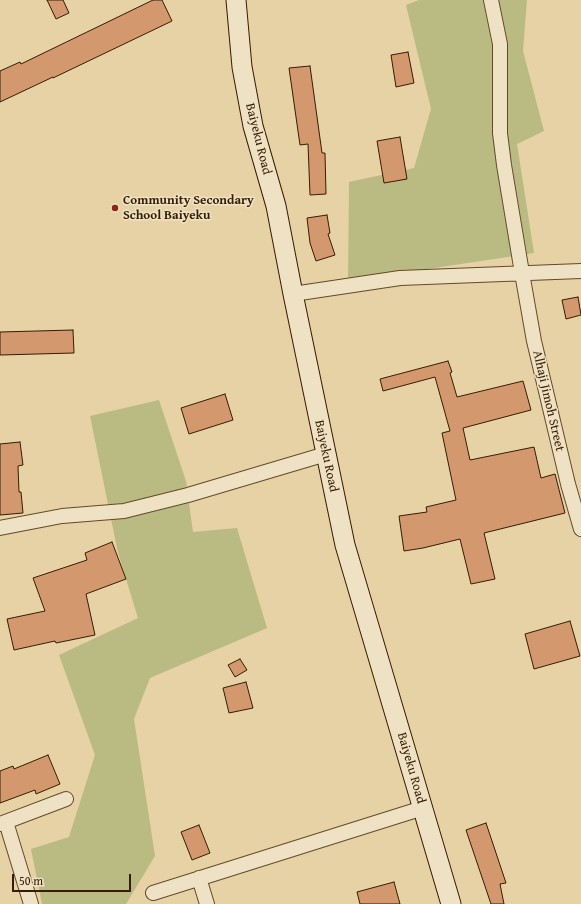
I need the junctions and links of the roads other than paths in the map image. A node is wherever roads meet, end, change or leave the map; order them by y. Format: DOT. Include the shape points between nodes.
graph roads {
  1 [pos="236,0"];
  2 [pos="491,0"];
  3 [pos="581,271"];
  4 [pos="522,273"];
  5 [pos="293,294"];
  6 [pos="326,454"];
  7 [pos="0,528"];
  8 [pos="581,529"];
  9 [pos="66,799"];
  10 [pos="423,808"];
  11 [pos="3,823"];
  12 [pos="199,878"];
  13 [pos="153,893"];
  14 [pos="31,904"];
  15 [pos="207,904"];
  16 [pos="451,904"];
  1 -- 5 [label="main road, Baiyeku Road" via="242,68 253,126 276,206"];
  2 -- 4 [label="street, Alhaji Jimoh Street" via="500,44 501,139"];
  3 -- 4 [label="street"];
  4 -- 5 [label="street" via="400,278"];
  4 -- 8 [label="street, Alhaji Jimoh Street" via="534,341"];
  5 -- 6 [label="main road, Baiyeku Road"];
  6 -- 7 [label="street" via="124,511 62,516"];
  6 -- 10 [label="main road, Baiyeku Road" via="345,545"];
  9 -- 11 [label="street"];
  10 -- 12 [label="street"];
  10 -- 16 [label="main road, Baiyeku Road"];
  11 -- 14 [label="street"];
  12 -- 13 [label="street"];
  12 -- 15 [label="street"];
}
